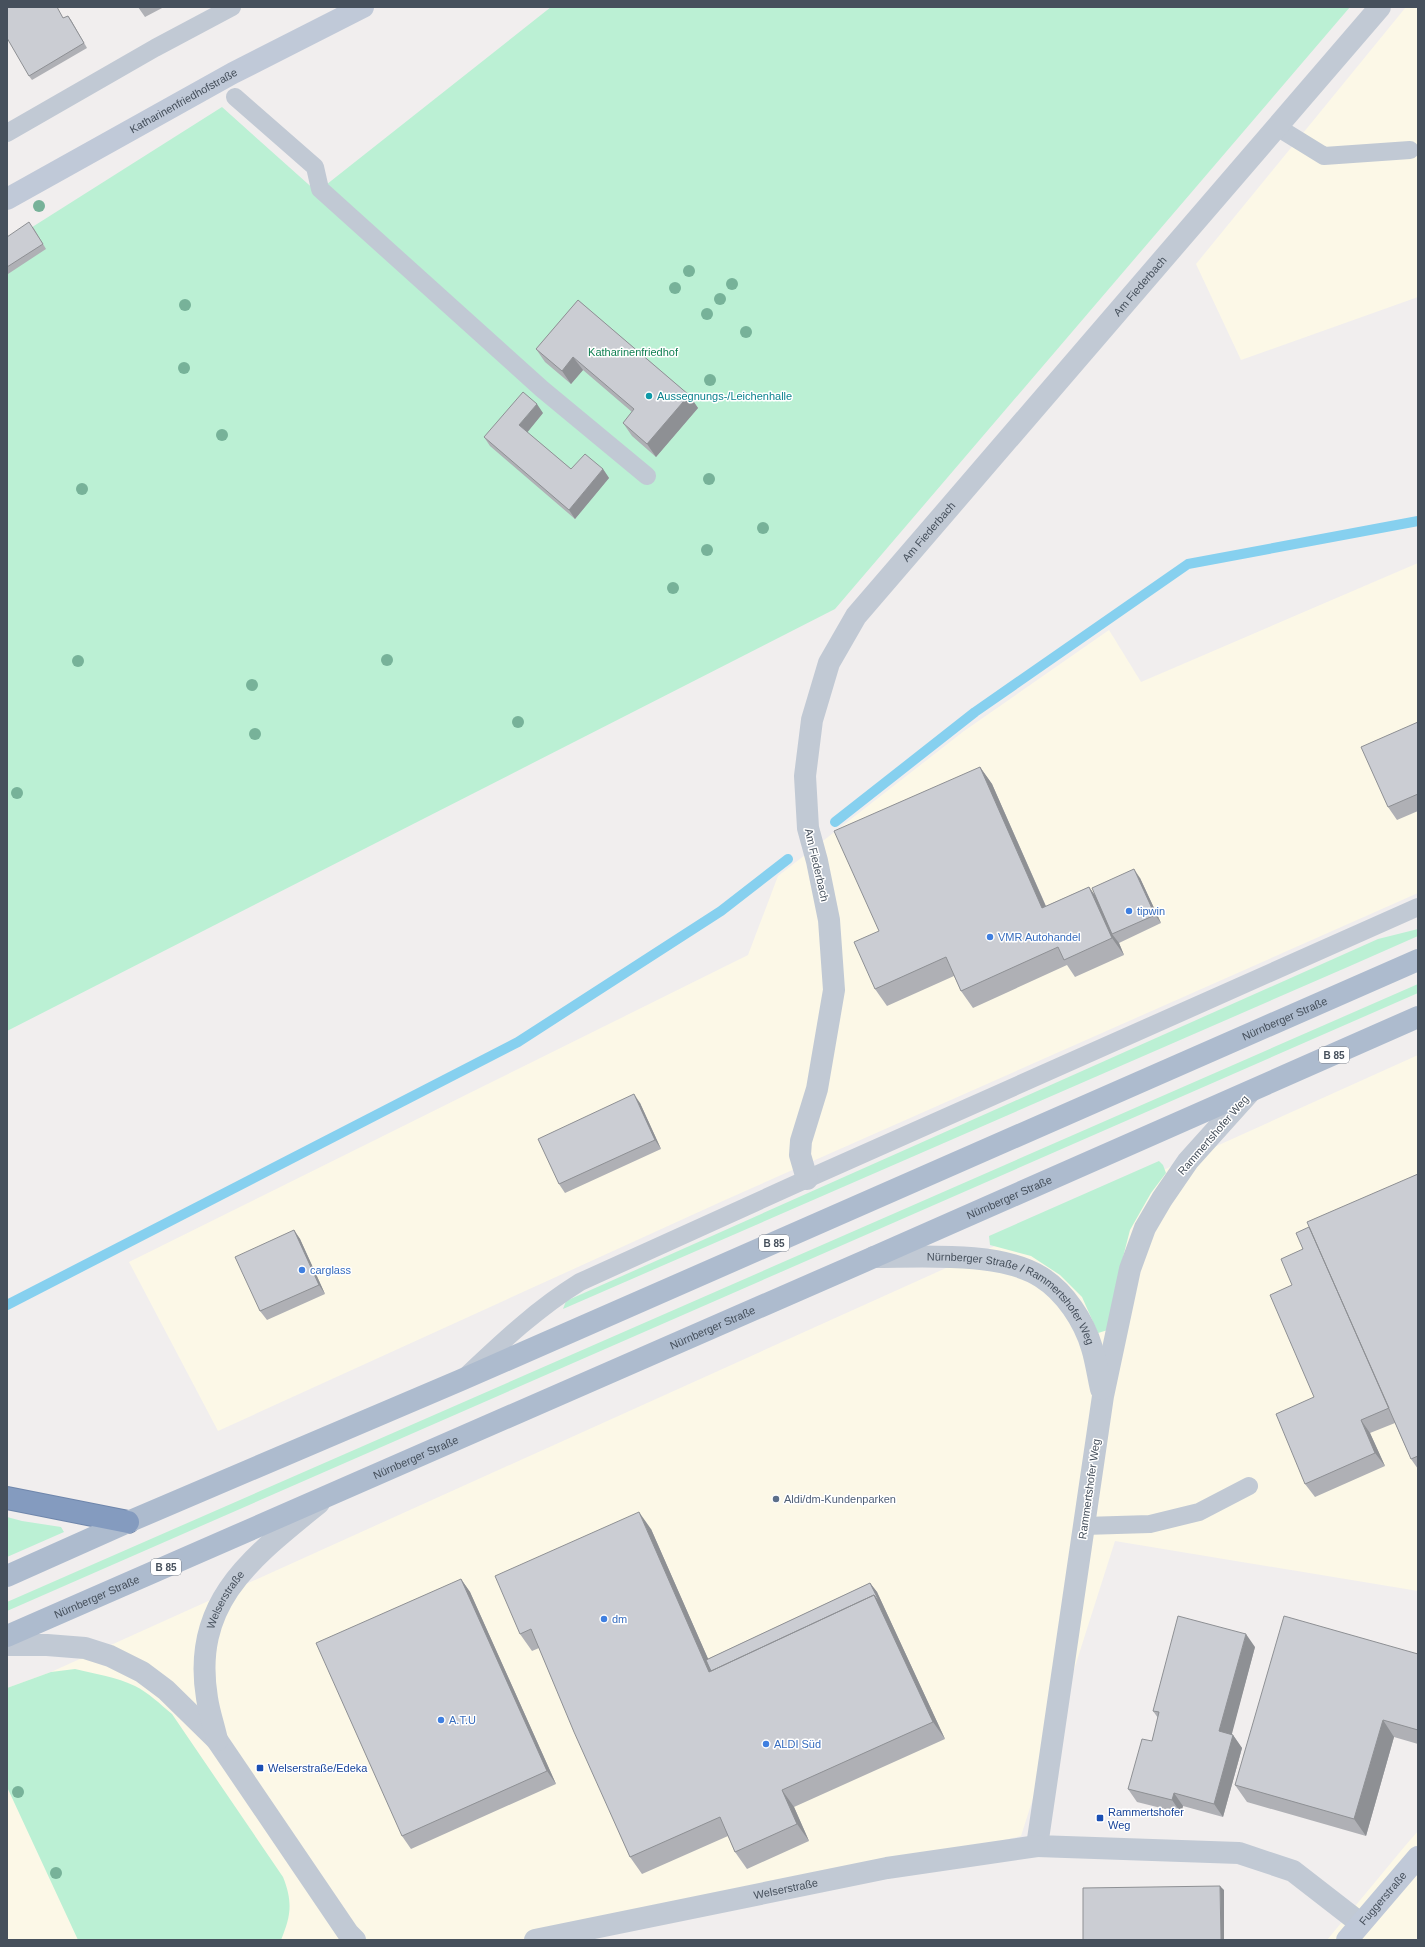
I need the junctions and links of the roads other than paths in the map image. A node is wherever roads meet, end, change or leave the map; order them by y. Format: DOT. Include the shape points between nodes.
graph roads {
  1 [pos="232,7"];
  2 [pos="363,7"];
  3 [pos="1380,7"];
  4 [pos="235,97"];
  5 [pos="1277,127"];
  6 [pos="7,133"];
  7 [pos="1410,150"];
  8 [pos="7,199"];
  9 [pos="647,476"];
  10 [pos="1418,907"];
  11 [pos="1418,960"];
  12 [pos="1418,1017"];
  13 [pos="1250,1092"];
  14 [pos="807,1179"];
  15 [pos="874,1258"];
  16 [pos="461,1380"];
  17 [pos="1102,1396"];
  18 [pos="1249,1486"];
  19 [pos="326,1497"];
  20 [pos="7,1498"];
  21 [pos="128,1522"];
  22 [pos="1084,1526"];
  23 [pos="7,1576"];
  24 [pos="7,1636"];
  25 [pos="7,1645"];
  26 [pos="217,1740"];
  27 [pos="1037,1846"];
  28 [pos="1418,1857"];
  29 [pos="1360,1923"];
  30 [pos="355,1940"];
  31 [pos="535,1940"];
  32 [pos="1347,1940"];
  1 -- 6 [label="lane"];
  2 -- 8 [label="street, Katharinenfriedhofstraße" via="233,73"];
  3 -- 5 [label="street, Am Fiederbach"];
  4 -- 9 [label="lane" via="315,167 320,189 542,389"];
  5 -- 7 [label="lane" via="1324,156"];
  5 -- 14 [label="street, Am Fiederbach" via="856,616 829,663 812,720 805,776 808,828 829,920 834,990 817,1089 801,1141 800,1155"];
  10 -- 14 [label="lane"];
  11 -- 16 [label="main road, Nürnberger Straße / B 85"];
  12 -- 13 [label="main road, Nürnberger Straße / B 85"];
  13 -- 15 [label="main road, Nürnberger Straße / B 85"];
  13 -- 17 [label="street, Rammertshofer Weg" via="1188,1161 1145,1228 1130,1269"];
  14 -- 16 [label="lane" via="580,1282 554,1298 524,1322"];
  15 -- 17 [label="street, Nürnberger Straße / Rammertshofer Weg" via="945,1257 989,1260 1041,1276 1057,1290 1076,1313 1091,1347"];
  15 -- 19 [label="main road, Nürnberger Straße / B 85"];
  16 -- 21 [label="main road, Nürnberger Straße / B 85"];
  17 -- 22 [label="street, Rammertshofer Weg"];
  18 -- 22 [label="lane" via="1199,1512 1150,1524"];
  19 -- 24 [label="main road, Nürnberger Straße / B 85"];
  19 -- 26 [label="street, Welserstraße" via="262,1549 238,1575 218,1607 207,1639 205,1666 207,1698"];
  20 -- 21 [label="highway"];
  21 -- 23 [label="main road, Nürnberger Straße / B 85"];
  22 -- 27 [label="street, Rammertshofer Weg"];
  25 -- 26 [label="street, Welserstraße" via="47,1644 85,1648 110,1656 142,1672 166,1690"];
  26 -- 30 [label="street, Welserstraße" via="311,1881"];
  27 -- 29 [label="street" via="1240,1853 1293,1871"];
  27 -- 31 [label="street, Welserstraße" via="887,1868"];
  28 -- 29 [label="street, Fuggerstraße"];
  29 -- 32 [label="street, Fuggerstraße"];
}
